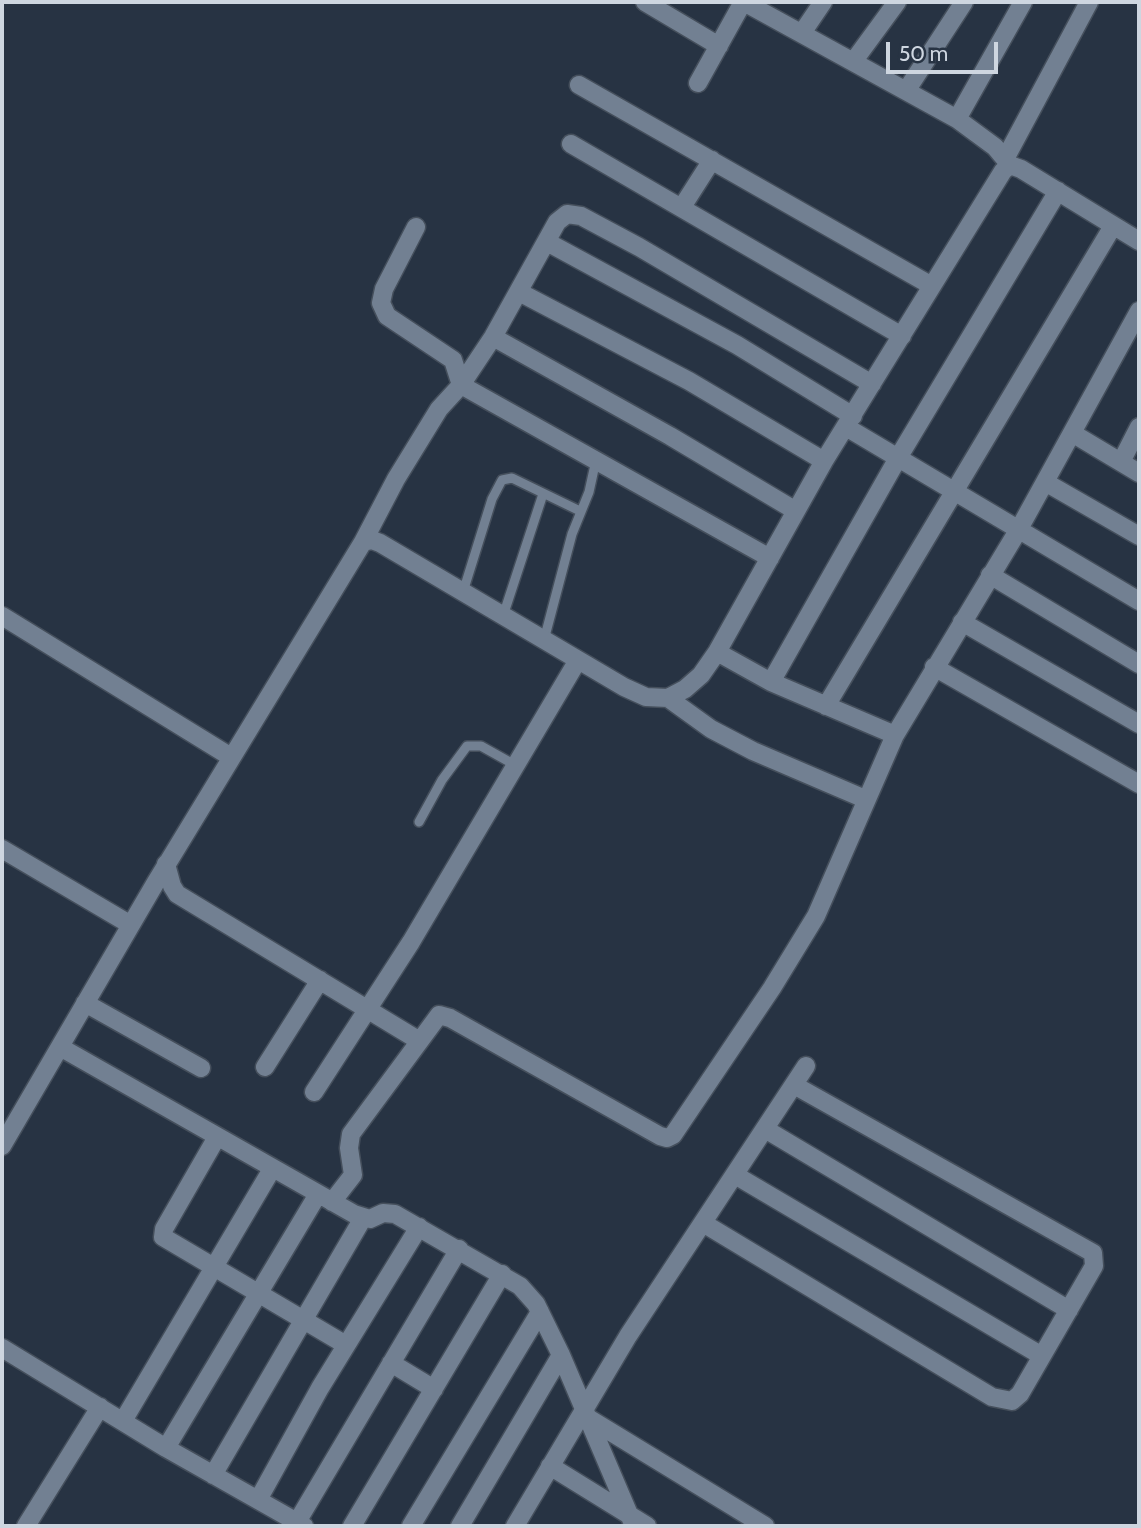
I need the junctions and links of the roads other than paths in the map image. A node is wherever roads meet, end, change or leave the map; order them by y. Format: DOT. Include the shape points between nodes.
graph roads {
  1 [pos="645,2"];
  2 [pos="744,2"];
  3 [pos="823,2"];
  4 [pos="897,2"];
  5 [pos="964,2"];
  6 [pos="1023,2"];
  7 [pos="1089,2"];
  8 [pos="802,33"];
  9 [pos="719,46"];
  10 [pos="853,62"];
  11 [pos="698,83"];
  12 [pos="579,85"];
  13 [pos="906,91"];
  14 [pos="957,119"];
  15 [pos="570,144"];
  16 [pos="712,160"];
  17 [pos="1008,162"];
  18 [pos="1058,191"];
  19 [pos="682,207"];
  20 [pos="1113,226"];
  21 [pos="416,227"];
  22 [pos="1139,241"];
  23 [pos="547,242"];
  24 [pos="932,286"];
  25 [pos="519,292"];
  26 [pos="1139,311"];
  27 [pos="902,336"];
  28 [pos="493,337"];
  29 [pos="872,384"];
  30 [pos="461,385"];
  31 [pos="849,421"];
  32 [pos="1139,427"];
  33 [pos="1072,433"];
  34 [pos="898,458"];
  35 [pos="596,459"];
  36 [pos="824,461"];
  37 [pos="1121,462"];
  38 [pos="1139,472"];
  39 [pos="1045,482"];
  40 [pos="955,492"];
  41 [pos="543,494"];
  42 [pos="580,511"];
  43 [pos="796,511"];
  44 [pos="1018,529"];
  45 [pos="1139,536"];
  46 [pos="363,542"];
  47 [pos="770,558"];
  48 [pos="990,575"];
  49 [pos="463,592"];
  50 [pos="1139,601"];
  51 [pos="2,616"];
  52 [pos="503,616"];
  53 [pos="962,622"];
  54 [pos="544,640"];
  55 [pos="717,652"];
  56 [pos="578,660"];
  57 [pos="1139,664"];
  58 [pos="934,667"];
  59 [pos="771,682"];
  60 [pos="668,698"];
  61 [pos="826,706"];
  62 [pos="1139,724"];
  63 [pos="895,734"];
  64 [pos="231,757"];
  65 [pos="515,765"];
  66 [pos="1139,784"];
  67 [pos="865,799"];
  68 [pos="419,822"];
  69 [pos="2,849"];
  70 [pos="166,864"];
  71 [pos="131,925"];
  72 [pos="320,980"];
  73 [pos="85,1003"];
  74 [pos="368,1009"];
  75 [pos="418,1040"];
  76 [pos="60,1047"];
  77 [pos="807,1066"];
  78 [pos="265,1067"];
  79 [pos="201,1068"];
  80 [pos="794,1085"];
  81 [pos="314,1092"];
  82 [pos="765,1129"];
  83 [pos="217,1137"];
  84 [pos="2,1146"];
  85 [pos="272,1169"];
  86 [pos="735,1175"];
  87 [pos="325,1198"];
  88 [pos="363,1218"];
  89 [pos="703,1223"];
  90 [pos="419,1227"];
  91 [pos="459,1250"];
  92 [pos="214,1268"];
  93 [pos="502,1274"];
  94 [pos="259,1293"];
  95 [pos="1069,1310"];
  96 [pos="540,1312"];
  97 [pos="304,1319"];
  98 [pos="346,1345"];
  99 [pos="2,1348"];
  100 [pos="561,1355"];
  101 [pos="1042,1356"];
  102 [pos="391,1363"];
  103 [pos="434,1389"];
  104 [pos="100,1407"];
  105 [pos="586,1413"];
  106 [pos="123,1421"];
  107 [pos="166,1448"];
  108 [pos="550,1466"];
  109 [pos="213,1475"];
  110 [pos="258,1500"];
  111 [pos="632,1521"];
  112 [pos="523,1523"];
  113 [pos="301,1524"];
  114 [pos="26,1526"];
  115 [pos="352,1526"];
  116 [pos="411,1526"];
  117 [pos="460,1526"];
  118 [pos="647,1526"];
  119 [pos="765,1526"];
  1 -- 9 [label="street"];
  2 -- 8 [label="street"];
  2 -- 9 [label="street"];
  3 -- 8 [label="street"];
  4 -- 10 [label="street"];
  5 -- 13 [label="street"];
  6 -- 14 [label="street"];
  7 -- 17 [label="street"];
  8 -- 10 [label="street"];
  9 -- 11 [label="street"];
  10 -- 13 [label="street"];
  12 -- 16 [label="street"];
  13 -- 14 [label="street"];
  14 -- 17 [label="street"];
  15 -- 19 [label="street"];
  16 -- 19 [label="street"];
  16 -- 24 [label="street"];
  17 -- 18 [label="street"];
  17 -- 24 [label="street"];
  18 -- 20 [label="street"];
  18 -- 34 [label="street"];
  19 -- 27 [label="street"];
  20 -- 22 [label="street"];
  20 -- 40 [label="street"];
  21 -- 30 [label="street" via="384,289 383,311 453,360"];
  23 -- 25 [label="street"];
  23 -- 29 [label="street" via="562,217 581,216"];
  23 -- 31 [label="street" via="737,345"];
  24 -- 27 [label="street"];
  25 -- 28 [label="street"];
  25 -- 36 [label="street" via="689,381"];
  26 -- 33 [label="street"];
  27 -- 29 [label="street"];
  28 -- 30 [label="street"];
  28 -- 43 [label="street"];
  29 -- 31 [label="street"];
  30 -- 35 [label="street"];
  30 -- 46 [label="street" via="439,409"];
  31 -- 34 [label="street"];
  31 -- 36 [label="street"];
  32 -- 37 [label="street"];
  33 -- 37 [label="street"];
  33 -- 39 [label="street"];
  34 -- 40 [label="street"];
  34 -- 59 [label="street"];
  35 -- 42 [label="lane"];
  35 -- 47 [label="street"];
  36 -- 43 [label="street"];
  37 -- 38 [label="street"];
  39 -- 44 [label="street"];
  39 -- 45 [label="street"];
  40 -- 44 [label="street"];
  40 -- 61 [label="street"];
  41 -- 42 [label="lane"];
  41 -- 49 [label="lane" via="512,478 502,480"];
  41 -- 52 [label="lane"];
  42 -- 54 [label="lane"];
  43 -- 47 [label="street"];
  44 -- 48 [label="street"];
  44 -- 50 [label="street"];
  46 -- 49 [label="street" via="380,543"];
  46 -- 64 [label="street"];
  47 -- 55 [label="street"];
  48 -- 53 [label="street"];
  48 -- 57 [label="street"];
  49 -- 52 [label="street"];
  51 -- 64 [label="street"];
  52 -- 54 [label="street"];
  53 -- 58 [label="street"];
  53 -- 62 [label="street"];
  54 -- 56 [label="street"];
  55 -- 59 [label="street"];
  55 -- 60 [label="street" via="694,682"];
  56 -- 60 [label="street" via="646,697"];
  56 -- 65 [label="street"];
  58 -- 63 [label="street"];
  58 -- 66 [label="street"];
  59 -- 61 [label="street"];
  60 -- 67 [label="street" via="711,729 753,751"];
  61 -- 63 [label="street"];
  63 -- 67 [label="street"];
  64 -- 70 [label="street"];
  65 -- 68 [label="lane" via="481,746 467,746"];
  65 -- 74 [label="street"];
  67 -- 75 [label="street" via="809,928 681,1125 667,1138 444,1015 433,1019"];
  69 -- 71 [label="street"];
  70 -- 71 [label="street"];
  70 -- 72 [label="street" via="177,894"];
  71 -- 73 [label="street"];
  72 -- 74 [label="street"];
  72 -- 78 [label="street"];
  73 -- 76 [label="street"];
  73 -- 79 [label="street"];
  74 -- 75 [label="street"];
  74 -- 81 [label="street"];
  75 -- 87 [label="street" via="351,1134 353,1175"];
  76 -- 83 [label="street"];
  76 -- 84 [label="street"];
  77 -- 80 [label="street"];
  80 -- 82 [label="street"];
  80 -- 95 [label="street" via="1093,1253 1094,1266"];
  82 -- 86 [label="street"];
  82 -- 95 [label="street"];
  83 -- 85 [label="street"];
  83 -- 92 [label="street" via="163,1234 168,1242"];
  85 -- 87 [label="street"];
  85 -- 92 [label="street"];
  86 -- 89 [label="street"];
  86 -- 101 [label="street"];
  87 -- 88 [label="street"];
  87 -- 94 [label="street"];
  88 -- 90 [label="street" via="391,1212"];
  88 -- 97 [label="street"];
  89 -- 101 [label="street" via="992,1397 1012,1401"];
  89 -- 105 [label="street"];
  90 -- 91 [label="street"];
  90 -- 98 [label="street"];
  91 -- 93 [label="street"];
  91 -- 102 [label="street"];
  92 -- 94 [label="street"];
  92 -- 106 [label="street"];
  93 -- 96 [label="street" via="526,1291"];
  93 -- 103 [label="street"];
  94 -- 97 [label="street"];
  94 -- 107 [label="street"];
  95 -- 101 [label="street"];
  96 -- 100 [label="street"];
  96 -- 116 [label="street"];
  97 -- 98 [label="street"];
  97 -- 109 [label="street"];
  98 -- 110 [label="street"];
  99 -- 104 [label="street"];
  100 -- 105 [label="street"];
  100 -- 117 [label="street"];
  102 -- 103 [label="street"];
  102 -- 113 [label="street"];
  103 -- 115 [label="street"];
  104 -- 106 [label="street"];
  104 -- 114 [label="street"];
  105 -- 108 [label="street"];
  105 -- 111 [label="street"];
  105 -- 119 [label="street"];
  106 -- 107 [label="street"];
  107 -- 109 [label="street"];
  108 -- 111 [label="street"];
  108 -- 112 [label="street"];
  109 -- 110 [label="street"];
  110 -- 113 [label="street"];
  111 -- 118 [label="street"];
}
